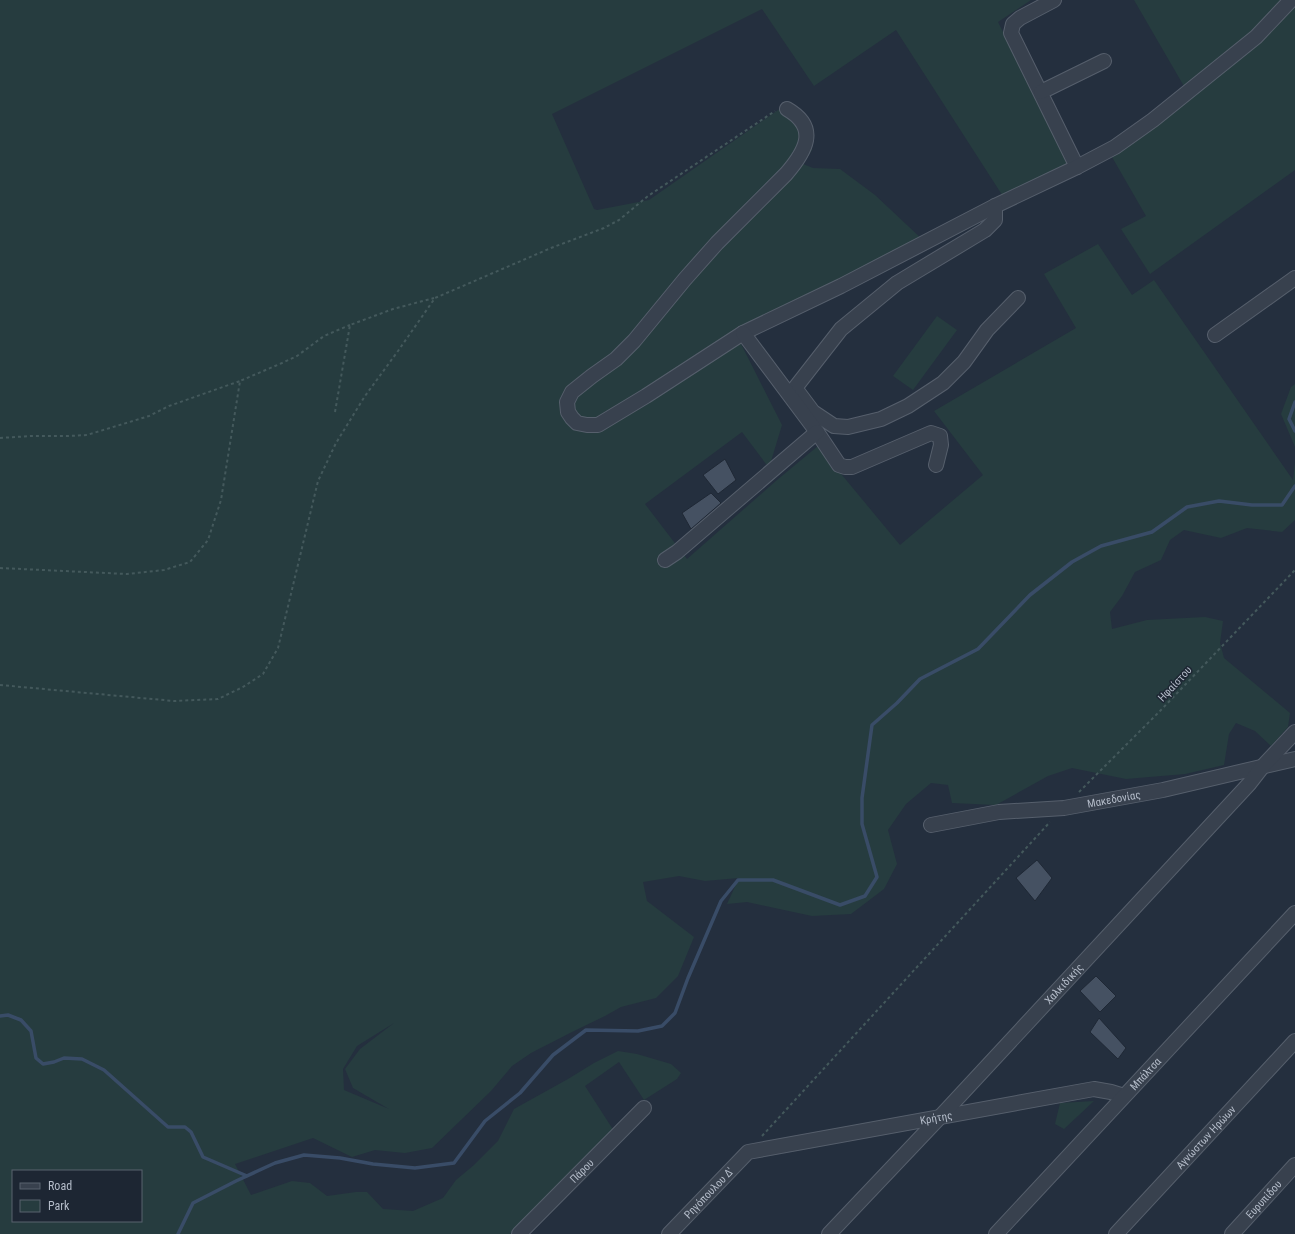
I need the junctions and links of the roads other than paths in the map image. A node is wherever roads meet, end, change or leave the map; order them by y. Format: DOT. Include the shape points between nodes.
graph roads {
  1 [pos="1054,0"];
  2 [pos="1291,0"];
  3 [pos="1104,61"];
  4 [pos="1041,92"];
  5 [pos="787,109"];
  6 [pos="1077,167"];
  7 [pos="996,206"];
  8 [pos="1295,278"];
  9 [pos="1018,298"];
  10 [pos="743,333"];
  11 [pos="1215,335"];
  12 [pos="776,363"];
  13 [pos="795,388"];
  14 [pos="817,432"];
  15 [pos="936,465"];
  16 [pos="665,560"];
  17 [pos="1295,732"];
  18 [pos="1295,759"];
  19 [pos="1263,766"];
  20 [pos="931,825"];
  21 [pos="1295,913"];
  22 [pos="1295,1041"];
  23 [pos="1124,1096"];
  24 [pos="644,1108"];
  25 [pos="940,1117"];
  26 [pos="748,1152"];
  27 [pos="1295,1165"];
  28 [pos="519,1234"];
  29 [pos="669,1234"];
  30 [pos="829,1234"];
  31 [pos="996,1234"];
  32 [pos="1116,1234"];
  33 [pos="1232,1234"];
  1 -- 4 [label="street" via="1020,18 1013,24 1011,33"];
  2 -- 6 [label="street" via="1256,37 1153,120 1114,147"];
  3 -- 4 [label="street"];
  4 -- 6 [label="street"];
  5 -- 10 [label="street" via="798,117 806,129 804,149 796,162 717,243 634,341 616,359 572,392 567,402 568,412 577,423 598,424"];
  6 -- 7 [label="street"];
  7 -- 10 [label="street"];
  7 -- 13 [label="street" via="995,220 985,230 897,283 841,329"];
  8 -- 11 [label="street"];
  9 -- 13 [label="street" via="987,330 964,362 943,383 908,406 881,419 848,427 834,426 813,412"];
  10 -- 14 [label="street"];
  12 -- 13 [label="street"];
  14 -- 15 [label="street" via="839,465 846,467 852,467 932,433 940,436 941,445"];
  14 -- 16 [label="street"];
  17 -- 19 [label="street, Χαλκιδικής"];
  18 -- 19 [label="street, Μακεδονίας"];
  19 -- 20 [label="street, Μακεδονίας" via="1163,790 1064,808 999,812"];
  19 -- 25 [label="street, Χαλκιδικής"];
  21 -- 23 [label="street, Μπάλτσα"];
  22 -- 32 [label="street, Αγνώστων Ηρώων"];
  23 -- 25 [label="street, Κρήτης" via="1094,1089"];
  23 -- 31 [label="street, Μπάλτσα"];
  24 -- 28 [label="street, Πάρου"];
  25 -- 26 [label="street, Κρήτης"];
  25 -- 30 [label="street, Χαλκιδικής"];
  26 -- 29 [label="street, Ρηγόπουλου Δ'"];
  27 -- 33 [label="street, Ευρυπίδου"];
}
